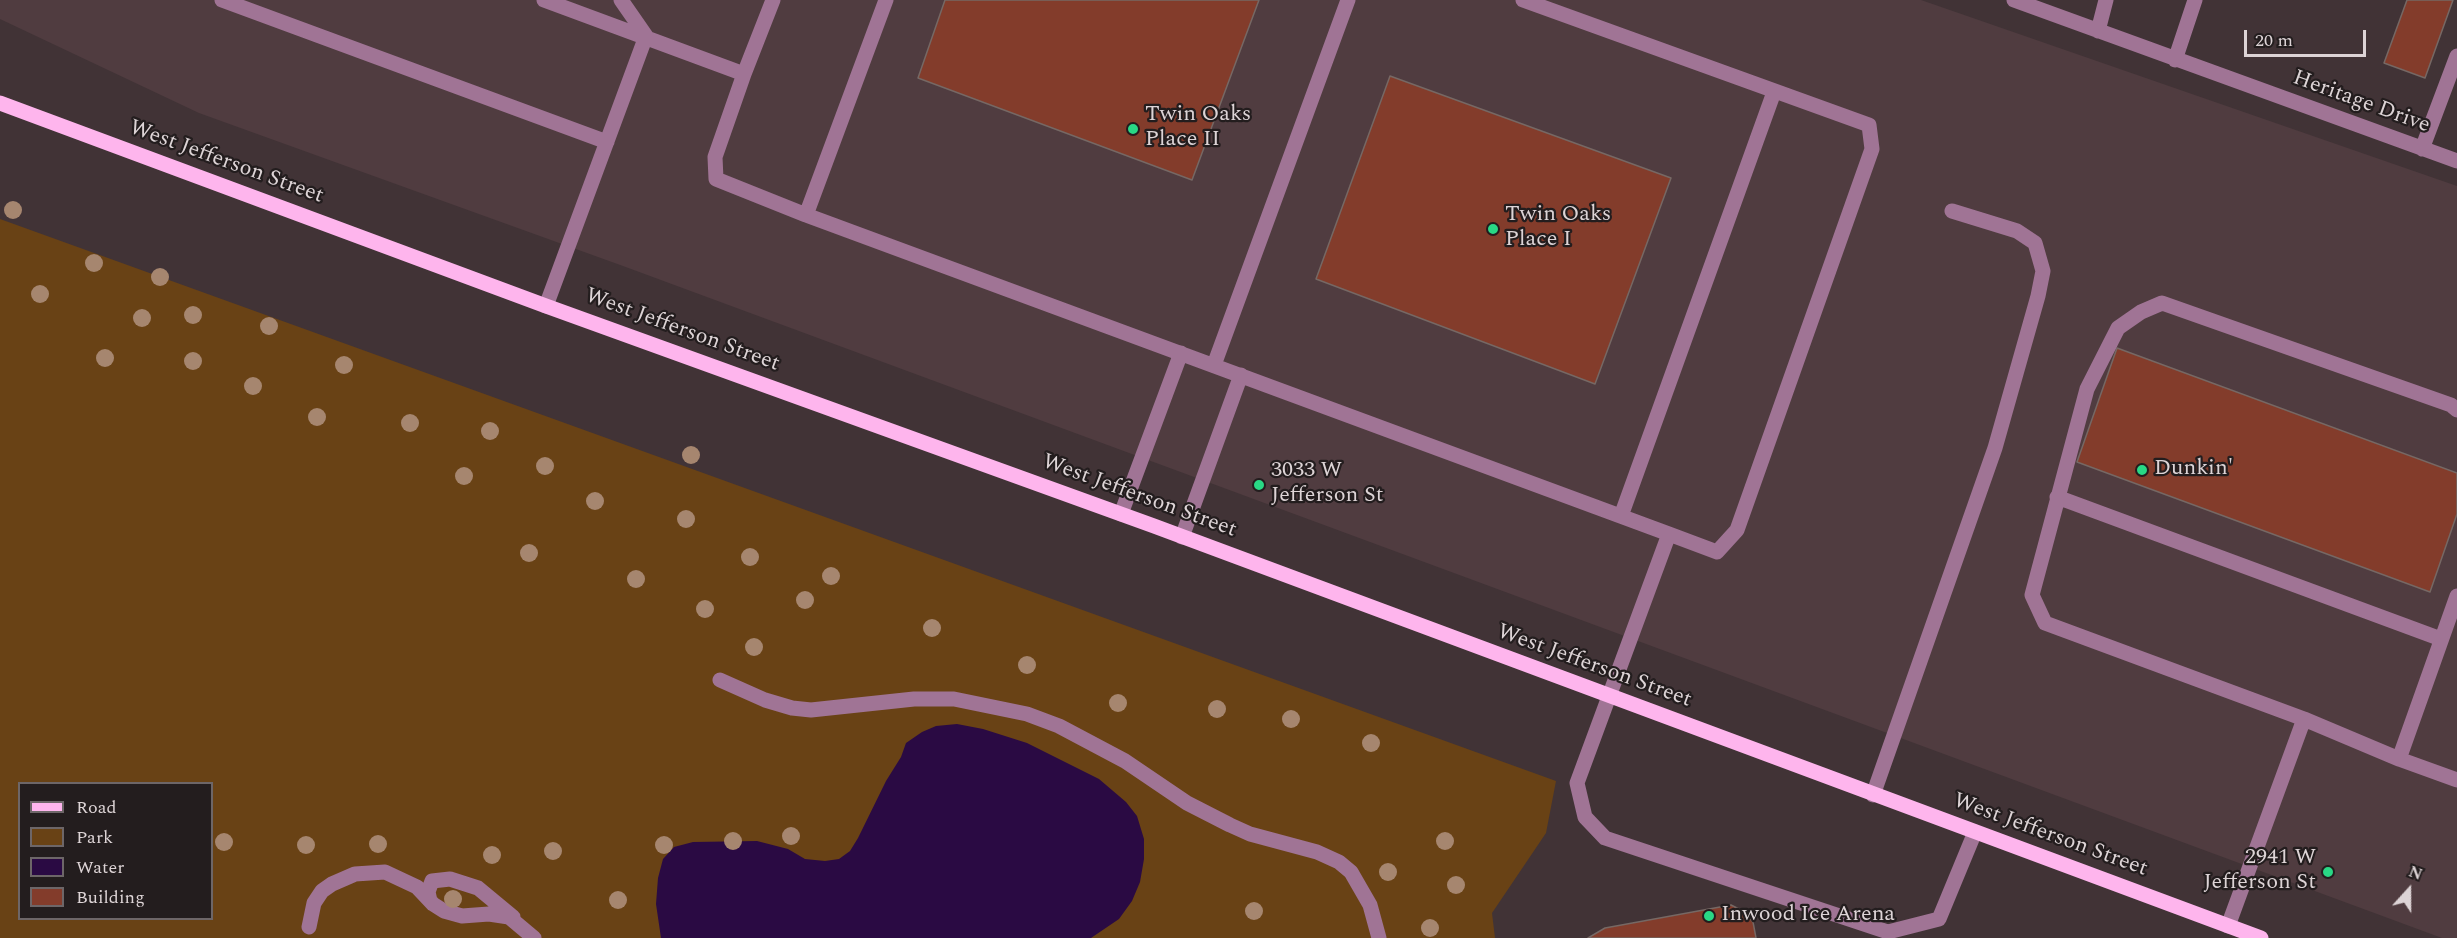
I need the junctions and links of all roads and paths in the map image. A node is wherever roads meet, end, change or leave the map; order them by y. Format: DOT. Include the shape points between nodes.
graph roads {
  1 [pos="222,0"];
  2 [pos="544,0"];
  3 [pos="621,0"];
  4 [pos="773,0"];
  5 [pos="885,0"];
  6 [pos="1348,0"];
  7 [pos="1523,0"];
  8 [pos="2014,0"];
  9 [pos="2106,0"];
  10 [pos="2195,0"];
  11 [pos="2097,31"];
  12 [pos="646,36"];
  13 [pos="2457,56"];
  14 [pos="2175,60"];
  15 [pos="744,74"];
  16 [pos="1774,92"];
  17 [pos="0,103"];
  18 [pos="606,142"];
  19 [pos="2422,149"];
  20 [pos="2457,162"];
  21 [pos="1952,211"];
  22 [pos="806,215"];
  23 [pos="546,306"];
  24 [pos="1181,353"];
  25 [pos="1214,365"];
  26 [pos="1241,375"];
  27 [pos="2457,410"];
  28 [pos="2056,497"];
  29 [pos="1121,514"];
  30 [pos="1621,516"];
  31 [pos="1669,534"];
  32 [pos="1182,537"];
  33 [pos="2457,596"];
  34 [pos="2442,639"];
  35 [pos="720,680"];
  36 [pos="1609,697"];
  37 [pos="2304,719"];
  38 [pos="2399,759"];
  39 [pos="2457,780"];
  40 [pos="1873,795"];
  41 [pos="1975,832"];
  42 [pos="430,901"];
  43 [pos="517,922"];
  44 [pos="2228,926"];
  45 [pos="309,927"];
  46 [pos="534,938"];
  47 [pos="1379,938"];
  48 [pos="2261,938"];
  1 -- 18 [label="street"];
  2 -- 12 [label="street"];
  3 -- 12 [label="street"];
  4 -- 15 [label="street"];
  5 -- 22 [label="street"];
  6 -- 25 [label="street"];
  7 -- 16 [label="street"];
  8 -- 11 [label="street, Heritage Drive"];
  9 -- 11 [label="street"];
  10 -- 14 [label="street"];
  11 -- 14 [label="street, Heritage Drive"];
  12 -- 15 [label="street"];
  12 -- 18 [label="street"];
  13 -- 19 [label="street"];
  14 -- 19 [label="street, Heritage Drive"];
  15 -- 22 [label="street" via="715,157 716,179"];
  16 -- 30 [label="street"];
  16 -- 31 [label="street" via="1869,125 1872,149 1737,530 1717,552"];
  17 -- 23 [label="main road, West Jefferson Street"];
  18 -- 23 [label="street"];
  19 -- 20 [label="street, Heritage Drive"];
  21 -- 40 [label="street" via="2018,231 2035,243 2043,272 1995,448"];
  22 -- 24 [label="street"];
  23 -- 29 [label="main road, West Jefferson Street"];
  24 -- 25 [label="street"];
  24 -- 29 [label="street"];
  25 -- 26 [label="street"];
  26 -- 30 [label="street"];
  26 -- 32 [label="street"];
  27 -- 28 [label="street" via="2162,303 2118,328 2087,389"];
  28 -- 34 [label="street"];
  28 -- 37 [label="street" via="2032,595 2045,623"];
  29 -- 32 [label="main road, West Jefferson Street"];
  30 -- 31 [label="street"];
  31 -- 36 [label="street"];
  32 -- 36 [label="main road, West Jefferson Street"];
  33 -- 34 [label="street"];
  34 -- 38 [label="street"];
  35 -- 47 [label="street" via="792,708 811,710 914,699 954,699 1028,714 1059,726 1125,760 1187,803 1220,820 1250,834 1339,862 1351,873 1370,905"];
  36 -- 40 [label="main road, West Jefferson Street"];
  36 -- 41 [label="street" via="1577,783 1585,817 1605,838 1888,932 1939,919"];
  37 -- 38 [label="street"];
  37 -- 44 [label="street"];
  38 -- 39 [label="street"];
  40 -- 41 [label="main road, West Jefferson Street"];
  41 -- 44 [label="main road, West Jefferson Street"];
  42 -- 43 [label="street" via="444,911 462,916 499,915"];
  42 -- 43 [label="street" via="432,881 450,879 490,896"];
  42 -- 45 [label="street" via="417,887 398,876 385,872 355,874 322,891 314,903"];
  43 -- 46 [label="street"];
  44 -- 48 [label="main road, West Jefferson Street"];
}
